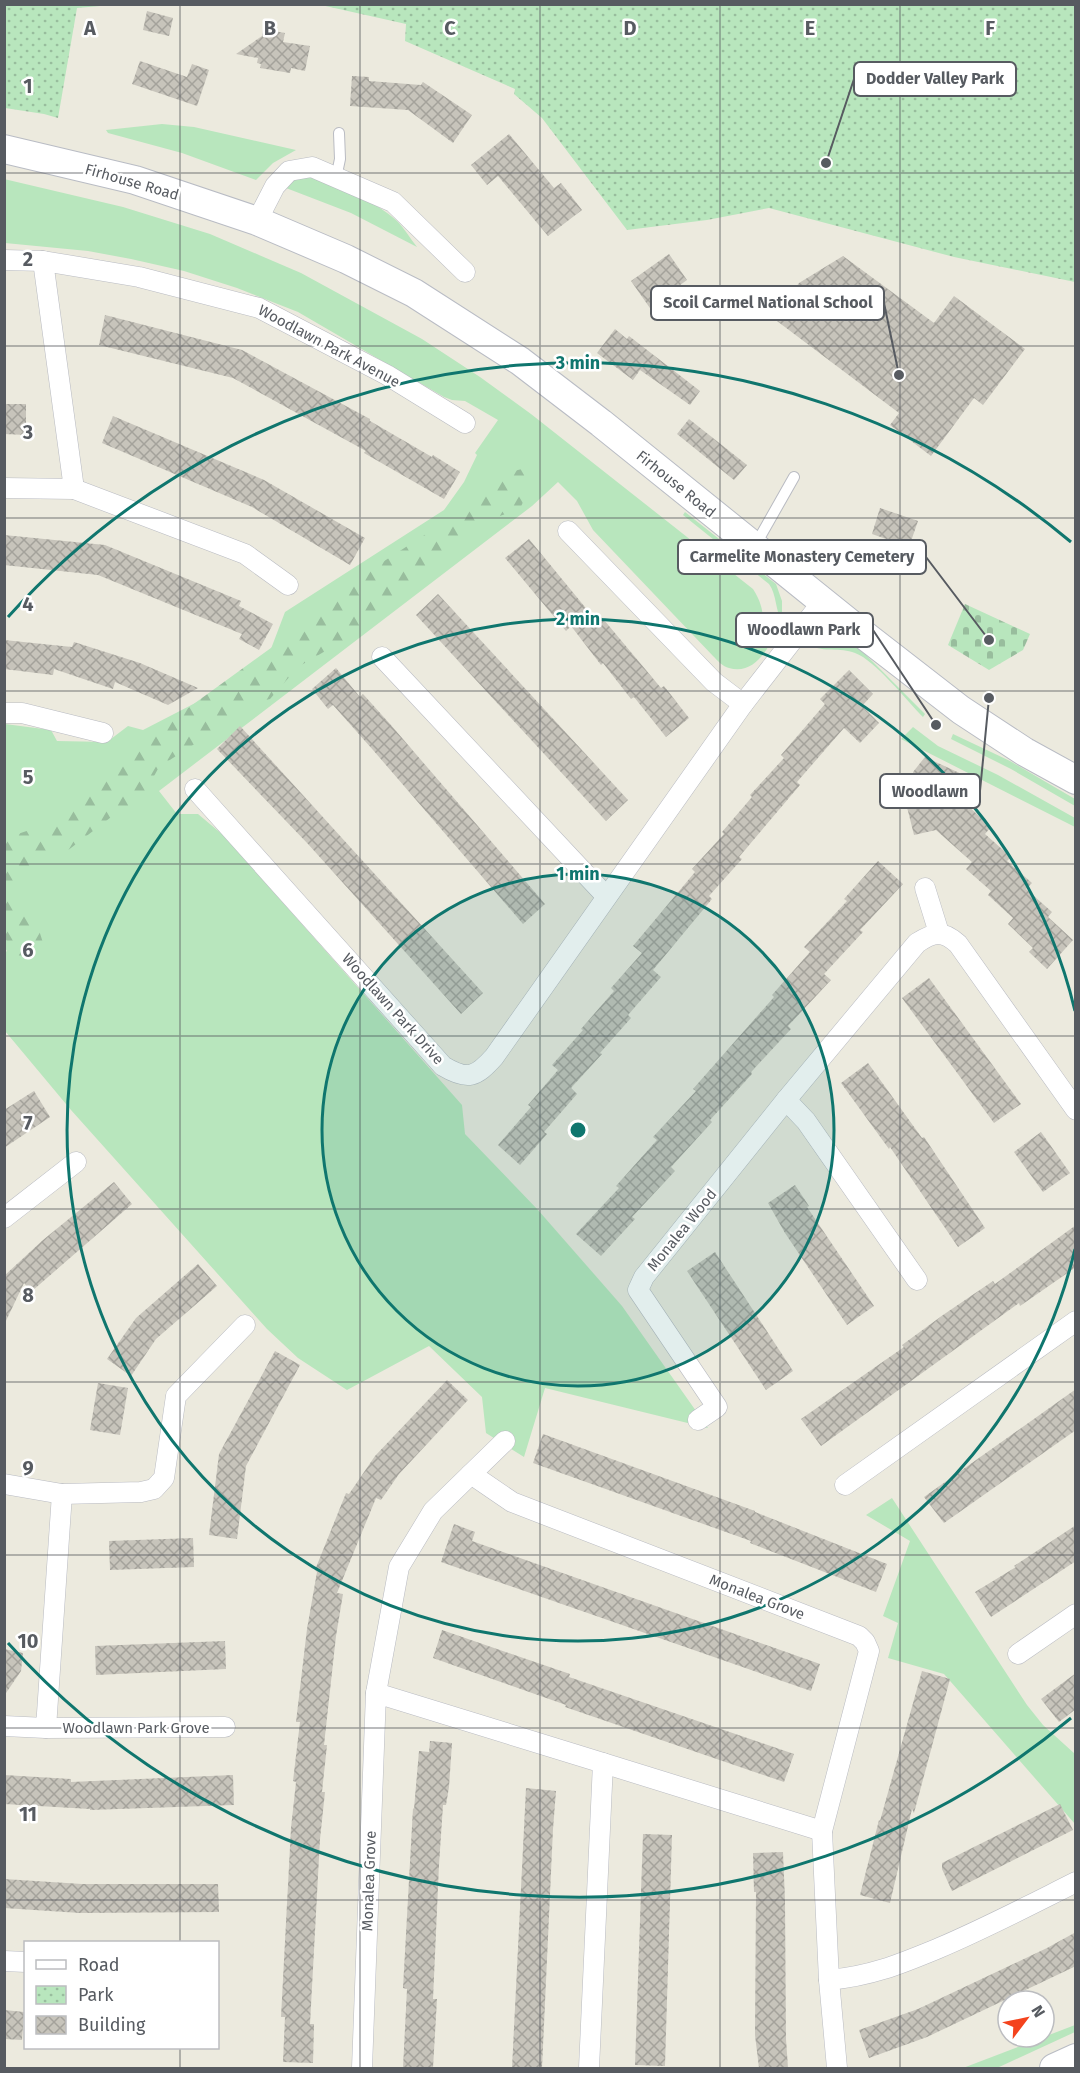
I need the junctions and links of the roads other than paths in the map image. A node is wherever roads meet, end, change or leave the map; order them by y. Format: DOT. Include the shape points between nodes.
graph roads {
  1 [pos="339,133"];
  2 [pos="4,149"];
  3 [pos="336,178"];
  4 [pos="257,221"];
  5 [pos="4,260"];
  6 [pos="43,261"];
  7 [pos="465,272"];
  8 [pos="465,423"];
  9 [pos="794,477"];
  10 [pos="4,488"];
  11 [pos="74,489"];
  12 [pos="568,531"];
  13 [pos="754,547"];
  14 [pos="288,585"];
  15 [pos="823,601"];
  16 [pos="382,657"];
  17 [pos="743,704"];
  18 [pos="4,713"];
  19 [pos="103,733"];
  20 [pos="1076,780"];
  21 [pos="195,789"];
  22 [pos="926,888"];
  23 [pos="606,896"];
  24 [pos="939,933"];
  25 [pos="786,1100"];
  26 [pos="1076,1110"];
  27 [pos="76,1162"];
  28 [pos="4,1218"];
  29 [pos="917,1280"];
  30 [pos="1076,1321"];
  31 [pos="245,1324"];
  32 [pos="698,1420"];
  33 [pos="505,1441"];
  34 [pos="471,1474"];
  35 [pos="4,1484"];
  36 [pos="845,1485"];
  37 [pos="62,1494"];
  38 [pos="1076,1614"];
  39 [pos="1018,1654"];
  40 [pos="376,1693"];
  41 [pos="4,1725"];
  42 [pos="225,1727"];
  43 [pos="46,1728"];
  44 [pos="603,1763"];
  45 [pos="822,1831"];
  46 [pos="1076,1881"];
  47 [pos="4,1961"];
  48 [pos="24,1962"];
  49 [pos="829,1980"];
  50 [pos="1076,2058"];
  51 [pos="362,2068"];
  52 [pos="589,2068"];
  53 [pos="837,2068"];
  54 [pos="1054,2068"];
  1 -- 3 [label="lane"];
  2 -- 4 [label="main road, Firhouse Road" via="135,180"];
  3 -- 4 [label="street" via="312,167 289,171 275,186"];
  3 -- 7 [label="street" via="393,202"];
  4 -- 13 [label="main road, Firhouse Road" via="414,293 520,361"];
  5 -- 6 [label="street, Woodlawn Park Avenue"];
  6 -- 8 [label="street, Woodlawn Park Avenue" via="140,277 259,308 387,375"];
  6 -- 11 [label="street"];
  9 -- 13 [label="lane"];
  10 -- 11 [label="street"];
  11 -- 14 [label="street" via="245,554"];
  12 -- 17 [label="street" via="714,682"];
  13 -- 15 [label="main road, Firhouse Road"];
  15 -- 17 [label="street, Woodlawn Park Drive"];
  15 -- 20 [label="main road, Firhouse Road" via="962,710"];
  16 -- 23 [label="street"];
  17 -- 23 [label="street, Woodlawn Park Drive"];
  18 -- 19 [label="street" via="22,713"];
  21 -- 23 [label="street, Woodlawn Park Drive" via="443,1066 455,1073 478,1073 494,1057"];
  22 -- 24 [label="street"];
  24 -- 25 [label="street, Monalea Wood" via="917,944"];
  24 -- 26 [label="street" via="958,944"];
  25 -- 29 [label="street" via="806,1121"];
  25 -- 32 [label="street, Monalea Wood" via="644,1277 638,1290 717,1407"];
  27 -- 28 [label="street"];
  30 -- 36 [label="street"];
  31 -- 37 [label="street" via="176,1396 164,1478 154,1489"];
  33 -- 34 [label="street, Monalea Grove"];
  34 -- 40 [label="street, Monalea Grove" via="433,1511 399,1567"];
  34 -- 45 [label="street, Monalea Grove" via="512,1502 859,1636 865,1642 869,1651"];
  35 -- 37 [label="street"];
  37 -- 43 [label="street, Woodlawn Park Grove"];
  38 -- 39 [label="street"];
  40 -- 44 [label="street"];
  40 -- 51 [label="street, Monalea Grove"];
  41 -- 43 [label="street, Woodlawn Park Grove"];
  42 -- 43 [label="street, Woodlawn Park Grove"];
  44 -- 45 [label="street"];
  44 -- 52 [label="street"];
  45 -- 49 [label="street, Monalea Grove"];
  46 -- 49 [label="street" via="988,1927 888,1969"];
  47 -- 48 [label="street"];
  49 -- 53 [label="street, Monalea Grove"];
  50 -- 54 [label="main road"];
}
